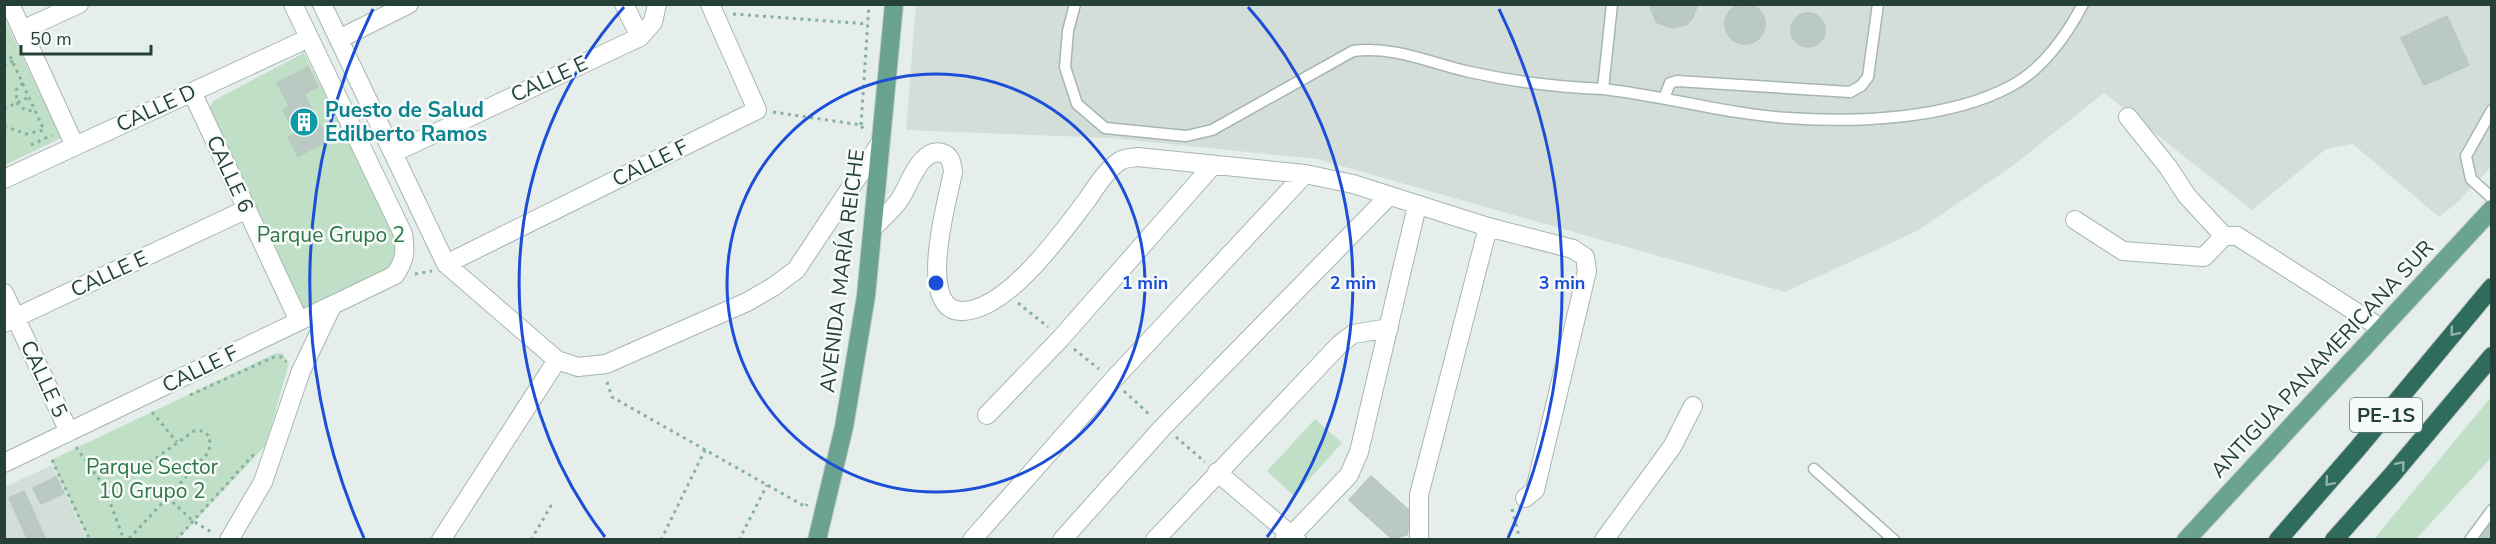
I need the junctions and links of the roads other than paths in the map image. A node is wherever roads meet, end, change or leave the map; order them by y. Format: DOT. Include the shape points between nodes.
graph roads {
  1 [pos="10,4"];
  2 [pos="79,4"];
  3 [pos="292,4"];
  4 [pos="322,4"];
  5 [pos="409,4"];
  6 [pos="624,4"];
  7 [pos="657,4"];
  8 [pos="894,4"];
  9 [pos="1075,4"];
  10 [pos="1612,4"];
  11 [pos="1878,4"];
  12 [pos="2083,4"];
  13 [pos="712,9"];
  14 [pos="22,30"];
  15 [pos="309,38"];
  16 [pos="640,38"];
  17 [pos="339,39"];
  18 [pos="1603,89"];
  19 [pos="192,92"];
  20 [pos="1664,98"];
  21 [pos="2492,110"];
  22 [pos="2128,117"];
  23 [pos="75,146"];
  24 [pos="879,146"];
  25 [pos="393,153"];
  26 [pos="1213,165"];
  27 [pos="1305,174"];
  28 [pos="4,179"];
  29 [pos="1389,196"];
  30 [pos="2492,198"];
  31 [pos="1417,206"];
  32 [pos="247,209"];
  33 [pos="2492,209"];
  34 [pos="2075,220"];
  35 [pos="874,227"];
  36 [pos="1488,227"];
  37 [pos="2224,236"];
  38 [pos="446,264"];
  39 [pos="2492,287"];
  40 [pos="4,293"];
  41 [pos="332,306"];
  42 [pos="10,321"];
  43 [pos="299,321"];
  44 [pos="1389,328"];
  45 [pos="2381,328"];
  46 [pos="2492,356"];
  47 [pos="557,360"];
  48 [pos="1693,406"];
  49 [pos="987,415"];
  50 [pos="73,439"];
  51 [pos="4,462"];
  52 [pos="1814,469"];
  53 [pos="1217,472"];
  54 [pos="1518,501"];
  55 [pos="2492,510"];
  56 [pos="223,537"];
  57 [pos="1291,538"];
  58 [pos="441,540"];
  59 [pos="817,540"];
  60 [pos="972,540"];
  61 [pos="1062,540"];
  62 [pos="1155,540"];
  63 [pos="1419,540"];
  64 [pos="1604,540"];
  65 [pos="1894,540"];
  66 [pos="2187,540"];
  67 [pos="2278,540"];
  68 [pos="2334,540"];
  69 [pos="2470,540"];
  1 -- 14 [label="street"];
  2 -- 14 [label="street"];
  3 -- 15 [label="street"];
  4 -- 17 [label="street"];
  5 -- 17 [label="street"];
  6 -- 16 [label="street"];
  7 -- 16 [label="street" via="653,22"];
  8 -- 24 [label="main road, AVENIDA MARÍA REICHE"];
  9 -- 18 [label="lane" via="1065,67 1077,104 1106,128 1186,136 1212,130 1353,51 1371,49 1393,50 1470,72 1562,87"];
  10 -- 18 [label="lane"];
  11 -- 20 [label="lane" via="1868,77 1850,92 1677,81 1670,83"];
  12 -- 20 [label="lane" via="2071,27 2042,61 2014,85 1977,101 1929,112 1848,120 1787,118"];
  13 -- 38 [label="street, CALLE F" via="757,110"];
  14 -- 23 [label="street"];
  15 -- 19 [label="street, CALLE D"];
  15 -- 41 [label="street, CALLE F" via="403,234 406,252 395,275"];
  16 -- 25 [label="street, CALLE E"];
  17 -- 25 [label="street"];
  18 -- 20 [label="lane"];
  19 -- 23 [label="street, CALLE D"];
  19 -- 32 [label="street, CALLE 6"];
  21 -- 30 [label="lane" via="2466,156 2471,179"];
  22 -- 37 [label="street" via="2187,196"];
  23 -- 28 [label="street, CALLE D"];
  24 -- 35 [label="main road, AVENIDA MARÍA REICHE"];
  24 -- 47 [label="street" via="796,270 774,287 606,364 578,367"];
  25 -- 38 [label="street"];
  26 -- 27 [label="street"];
  26 -- 35 [label="street" via="1137,157 1121,160 1109,170 1056,241 1005,293 975,310 959,311 946,305 938,290 936,268 953,172 951,159 944,153 924,158 899,201"];
  26 -- 49 [label="street"];
  27 -- 29 [label="street"];
  27 -- 60 [label="street" via="1112,381"];
  29 -- 31 [label="street"];
  29 -- 61 [label="street" via="1163,427"];
  31 -- 36 [label="street"];
  31 -- 44 [label="street"];
  32 -- 42 [label="street, CALLE E"];
  32 -- 43 [label="street, CALLE 6"];
  33 -- 45 [label="main road, ANTIGUA PANAMERICANA SUR"];
  34 -- 37 [label="street" via="2123,251 2146,255 2204,257"];
  35 -- 59 [label="main road, AVENIDA MARÍA REICHE" via="857,357"];
  36 -- 54 [label="street" via="1573,249 1585,257 1587,271 1535,490"];
  36 -- 63 [label="street" via="1419,495"];
  37 -- 45 [label="street" via="2237,236 2251,243"];
  38 -- 47 [label="street"];
  39 -- 67 [label="highway, PE-1S, one-way"];
  40 -- 42 [label="street, CALLE 5"];
  41 -- 43 [label="street, CALLE F"];
  41 -- 56 [label="street" via="301,370 263,482"];
  42 -- 50 [label="street, CALLE 5"];
  43 -- 50 [label="street, CALLE F"];
  44 -- 53 [label="street" via="1353,334 1339,345"];
  44 -- 57 [label="street" via="1359,452 1349,475"];
  45 -- 66 [label="main road, ANTIGUA PANAMERICANA SUR"];
  68 -- 46 [label="highway, PE-1S, one-way"];
  47 -- 58 [label="street"];
  48 -- 64 [label="street" via="1671,447"];
  50 -- 51 [label="street, CALLE F"];
  52 -- 65 [label="lane"];
  53 -- 57 [label="street"];
  53 -- 62 [label="street"];
  55 -- 69 [label="lane"];
}
